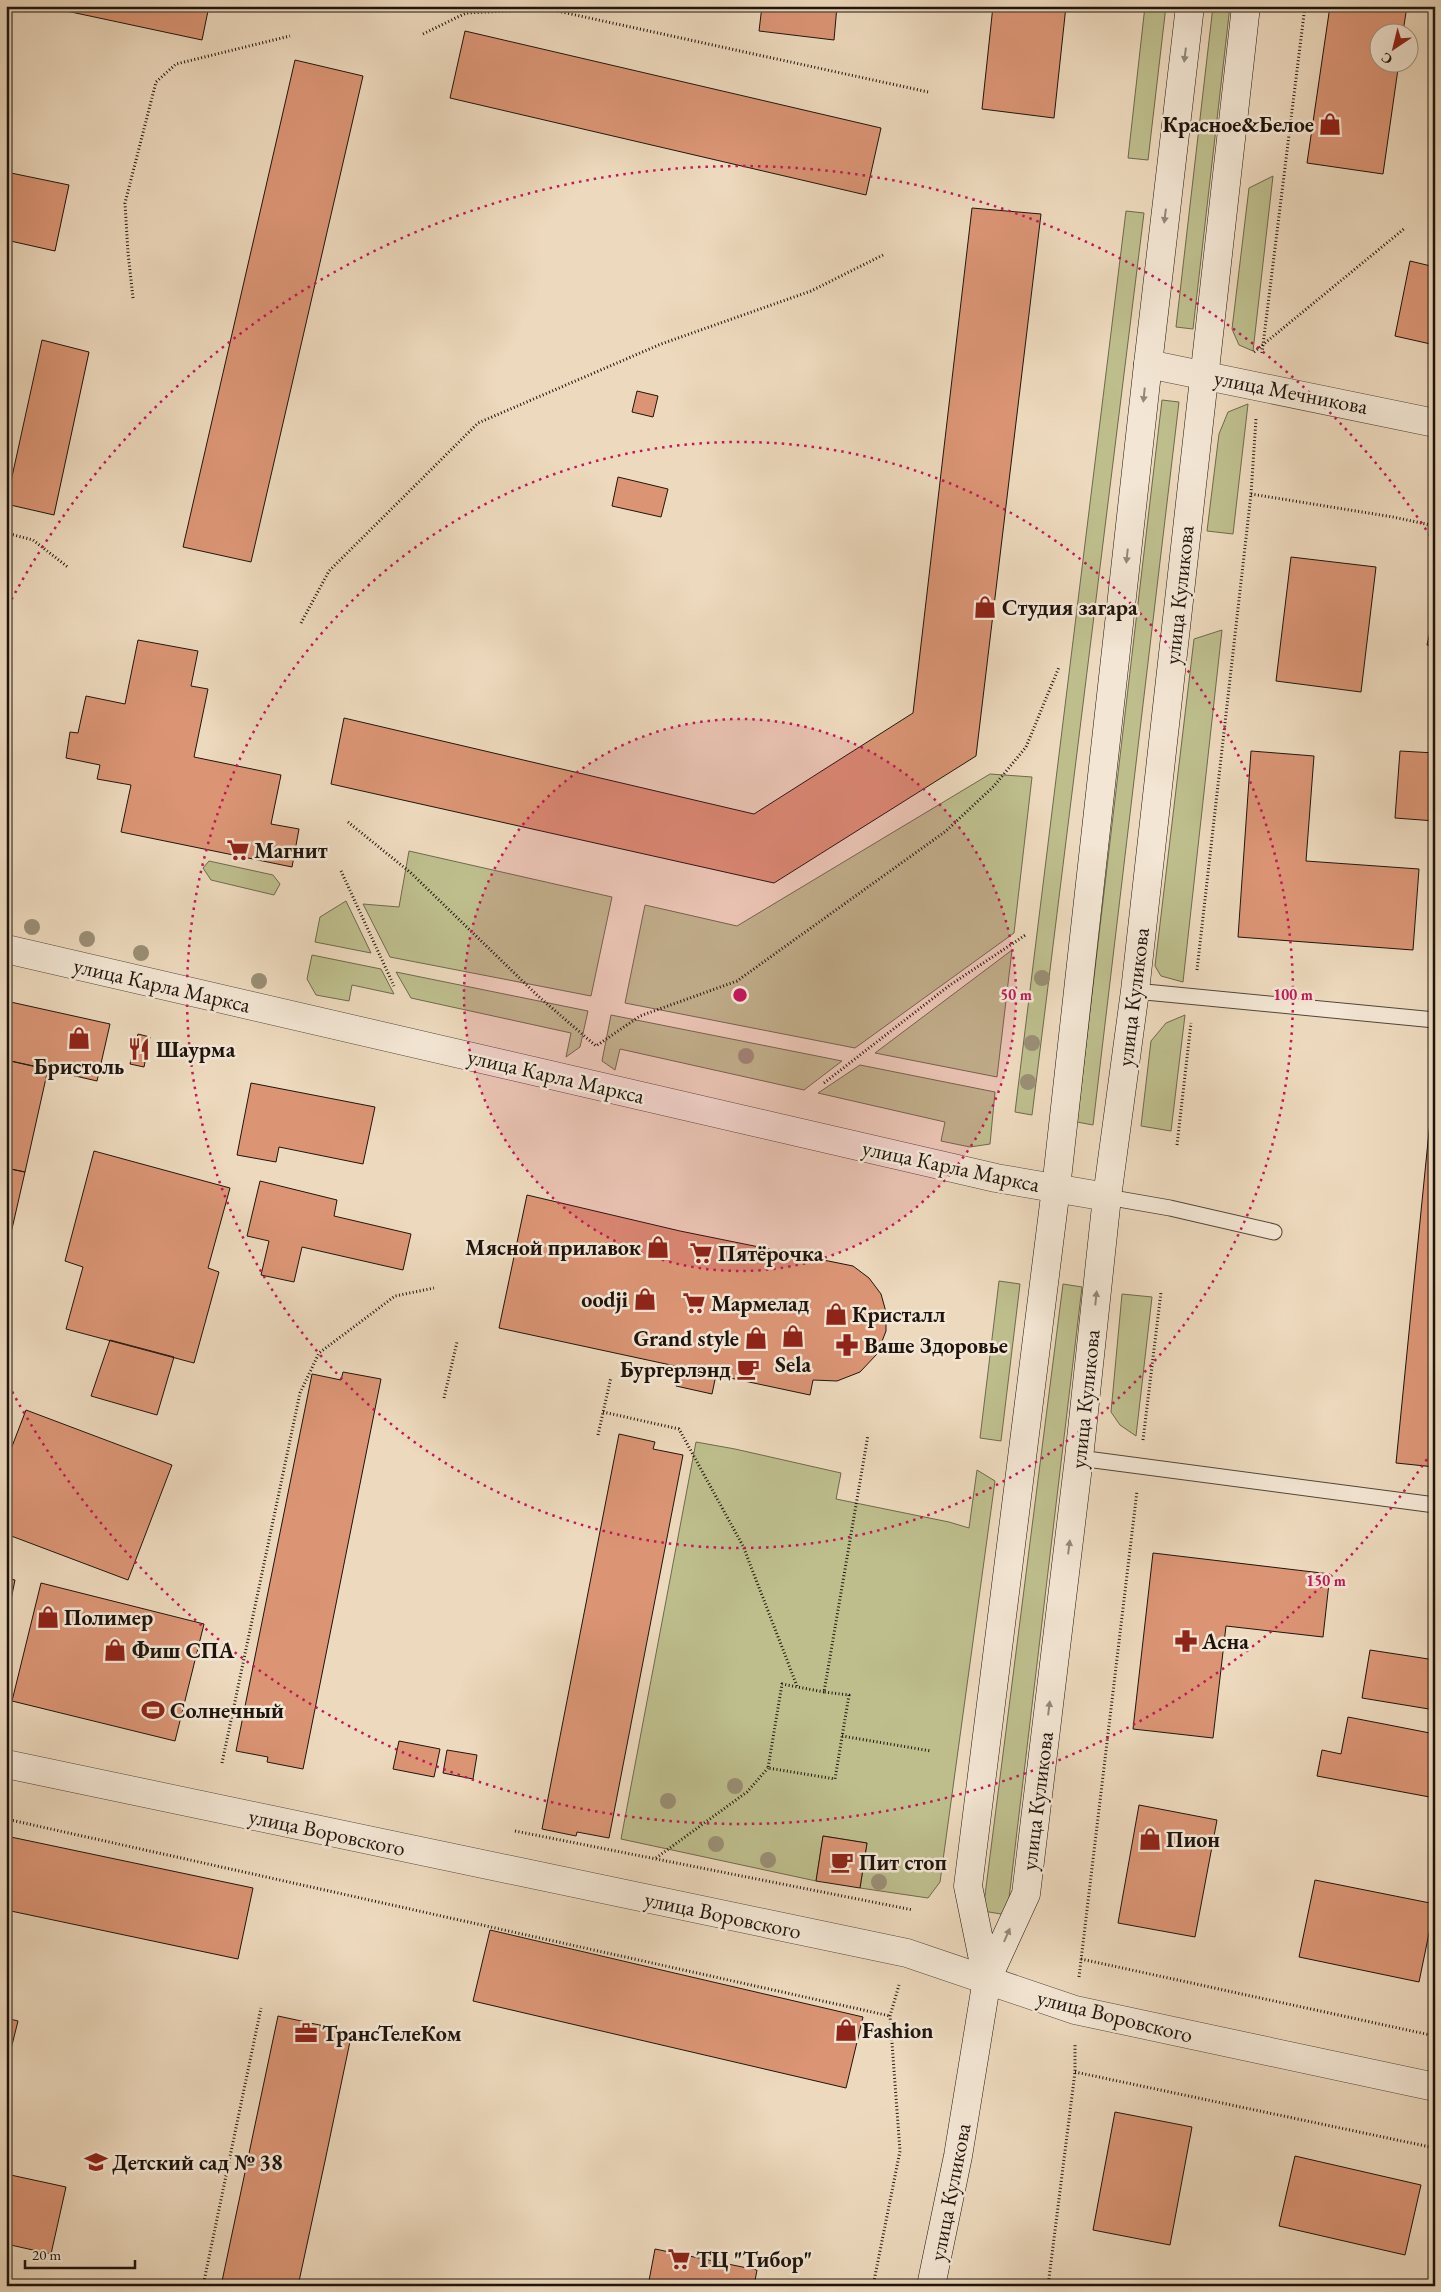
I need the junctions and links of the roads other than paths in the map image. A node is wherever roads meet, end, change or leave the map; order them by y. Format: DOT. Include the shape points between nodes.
graph roads {
  1 [pos="1190,6"];
  2 [pos="1246,6"];
  3 [pos="1148,364"];
  4 [pos="1203,375"];
  5 [pos="1435,423"];
  6 [pos="6,949"];
  7 [pos="1135,991"];
  8 [pos="1435,1020"];
  9 [pos="1056,1188"];
  10 [pos="1108,1197"];
  11 [pos="1274,1232"];
  12 [pos="1079,1458"];
  13 [pos="1435,1506"];
  14 [pos="6,1764"];
  15 [pos="988,1980"];
  16 [pos="1435,2087"];
  17 [pos="931,2286"];
  1 -- 3 [label="main road, улица Куликова, one-way"];
  2 -- 4 [label="main road, улица Куликова"];
  3 -- 4 [label="main road, улица Мечникова"];
  3 -- 9 [label="main road, улица Куликова, one-way"];
  4 -- 5 [label="main road, улица Мечникова"];
  4 -- 7 [label="main road, улица Куликова"];
  6 -- 9 [label="main road, улица Карла Маркса" via="996,1178"];
  7 -- 8 [label="lane"];
  7 -- 10 [label="main road, улица Куликова"];
  9 -- 10 [label="main road, улица Карла Маркса"];
  9 -- 15 [label="main road, улица Куликова" via="968,1886"];
  10 -- 11 [label="lane"];
  12 -- 10 [label="main road, улица Куликова, one-way"];
  12 -- 13 [label="lane"];
  15 -- 12 [label="main road, улица Куликова, one-way" via="1026,1894"];
  14 -- 15 [label="main road, улица Воровского" via="907,1954"];
  15 -- 16 [label="main road, улица Воровского" via="1075,2010"];
  15 -- 17 [label="main road, улица Куликова" via="958,2156"];
}
